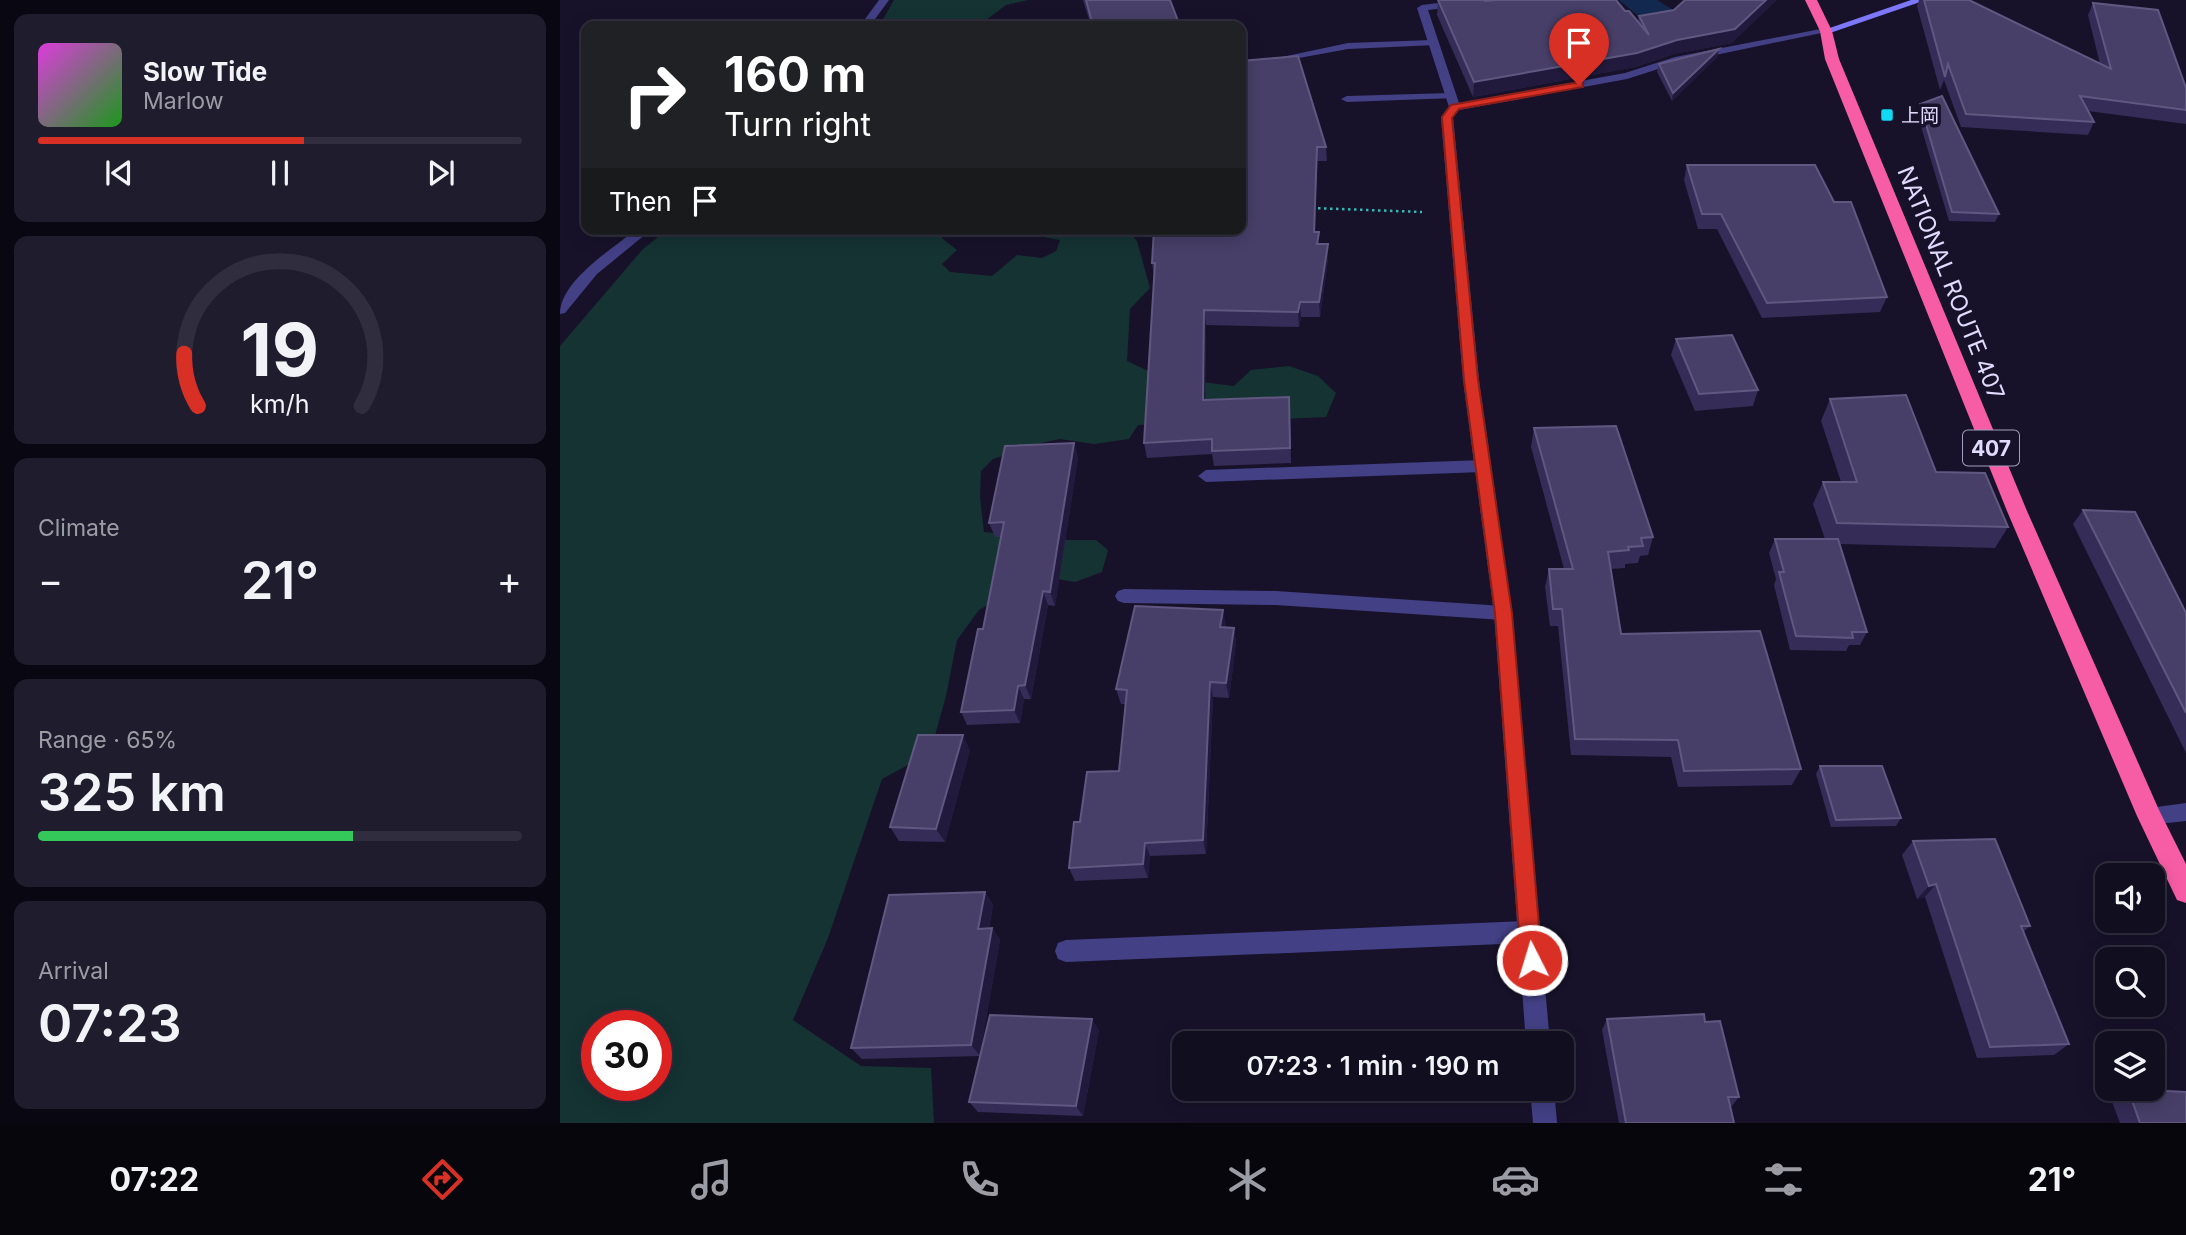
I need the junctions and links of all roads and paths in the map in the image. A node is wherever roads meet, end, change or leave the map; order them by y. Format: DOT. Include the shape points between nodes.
graph roads {
  1 [pos="884,0"];
  2 [pos="1487,0"];
  3 [pos="1811,0"];
  4 [pos="1921,0"];
  5 [pos="869,21"];
  6 [pos="1826,31"];
  7 [pos="1432,43"];
  8 [pos="1288,57"];
  9 [pos="1347,99"];
  10 [pos="1453,102"];
  11 [pos="1302,208"];
  12 [pos="1456,213"];
  13 [pos="638,235"];
  14 [pos="560,310"];
  15 [pos="1483,466"];
  16 [pos="1206,476"];
  17 [pos="1124,596"];
  18 [pos="1503,613"];
  19 [pos="2186,812"];
  20 [pos="2149,816"];
  21 [pos="2186,891"];
  22 [pos="1529,932"];
  23 [pos="1066,951"];
  24 [pos="1537,1031"];
  25 [pos="1543,1101"];
  26 [pos="1545,1123"];
  1 -- 5 [label="street"];
  2 -- 7 [label="street" via="1422,8"];
  3 -- 6 [label="highway, NATIONAL ROUTE 407 / 407"];
  4 -- 6 [label="main road"];
  6 -- 10 [label="street" via="1675,60 1626,76"];
  6 -- 20 [label="highway, NATIONAL ROUTE 407 / 407" via="1832,59 2017,511"];
  7 -- 8 [label="street" via="1348,47"];
  7 -- 10 [label="street"];
  9 -- 10 [label="street"];
  10 -- 12 [label="street" via="1447,117"];
  11 -- 12 [label="path"];
  12 -- 15 [label="street"];
  13 -- 14 [label="street" via="592,271"];
  15 -- 16 [label="street"];
  15 -- 18 [label="street"];
  17 -- 18 [label="street" via="1276,598"];
  18 -- 22 [label="street"];
  19 -- 20 [label="street"];
  20 -- 21 [label="highway, NATIONAL ROUTE 407 / 407"];
  22 -- 23 [label="street"];
  22 -- 24 [label="street"];
  25 -- 26 [label="street"];
}
